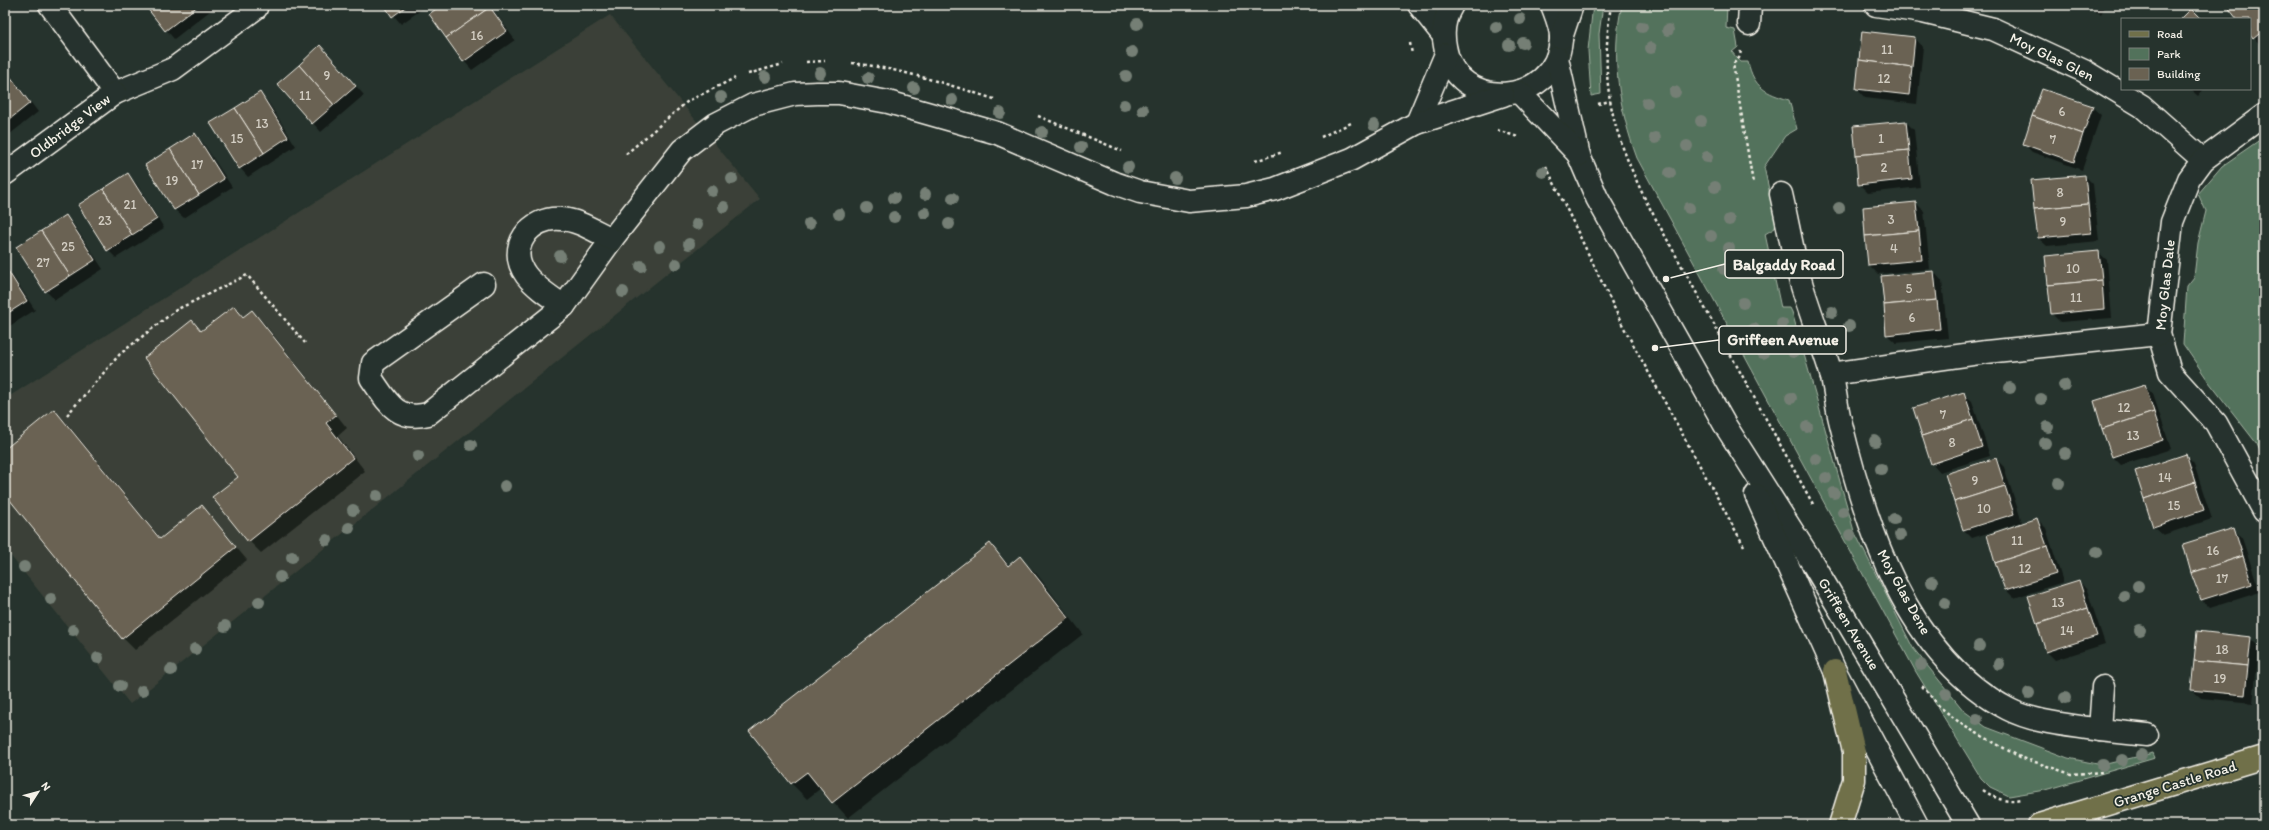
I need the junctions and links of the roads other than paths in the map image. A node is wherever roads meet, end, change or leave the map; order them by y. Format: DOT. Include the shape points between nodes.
graph roads {
  1 [pos="50,5"];
  2 [pos="1419,5"];
  3 [pos="1452,5"];
  4 [pos="1552,5"];
  5 [pos="1572,5"];
  6 [pos="1876,5"];
  7 [pos="256,8"];
  8 [pos="1444,45"];
  9 [pos="1559,48"];
  10 [pos="115,93"];
  11 [pos="1511,94"];
  12 [pos="2264,115"];
  13 [pos="1416,122"];
  14 [pos="1579,156"];
  15 [pos="2203,160"];
  16 [pos="5,174"];
  17 [pos="1781,194"];
  18 [pos="612,239"];
  19 [pos="484,284"];
  20 [pos="564,306"];
  21 [pos="2159,334"];
  22 [pos="1831,374"];
  23 [pos="1725,425"];
  24 [pos="2264,511"];
  25 [pos="1835,671"];
  26 [pos="2103,687"];
  27 [pos="2100,730"];
  28 [pos="2147,735"];
  29 [pos="2264,757"];
  30 [pos="1840,825"];
  31 [pos="1917,825"];
  32 [pos="1968,825"];
  33 [pos="2039,825"];
  1 -- 10 [label="street, Oldbridge View"];
  2 -- 8 [label="street"];
  3 -- 8 [label="street" via="1445,17"];
  4 -- 9 [label="street, Griffeen Avenue" via="1558,20"];
  5 -- 9 [label="street"];
  6 -- 15 [label="street, Moy Glas Glen" via="1923,12 1993,29 2084,71 2142,106"];
  7 -- 10 [label="street, Oldbridge View" via="173,69"];
  8 -- 11 [label="street" via="1454,71 1468,84 1484,92"];
  8 -- 13 [label="street"];
  9 -- 11 [label="street" via="1548,73 1535,85"];
  9 -- 14 [label="street, Griffeen Avenue"];
  10 -- 16 [label="street, Oldbridge View"];
  11 -- 13 [label="street"];
  11 -- 14 [label="street, Griffeen Avenue"];
  12 -- 15 [label="street, Moy Glas Dale"];
  13 -- 18 [label="street" via="1352,158 1275,189 1246,196 1189,201 1140,192 997,132 888,102 839,93 796,94 753,105 734,113 696,138 682,150"];
  14 -- 23 [label="street, Griffeen Avenue" via="1597,198"];
  15 -- 21 [label="street, Moy Glas Dale" via="2189,179 2172,222"];
  17 -- 22 [label="street, Moy Glas Dene" via="1802,285"];
  18 -- 20 [label="street"];
  18 -- 20 [label="street" via="577,222 562,219 535,223 526,232 519,258 526,274"];
  19 -- 20 [label="street" via="373,363 371,378 390,405 399,413 407,416 428,414"];
  21 -- 22 [label="street" via="1986,352"];
  21 -- 24 [label="street, Moy Glas Dale" via="2170,372 2216,423"];
  22 -- 27 [label="street, Moy Glas Dene" via="1840,419 1871,530 1914,617 1944,660 1964,680 2009,710 2048,722"];
  23 -- 25 [label="street, Griffeen Avenue"];
  23 -- 32 [label="street, Griffeen Avenue" via="1810,559"];
  25 -- 30 [label="main road" via="1854,752 1854,780"];
  25 -- 31 [label="street, Griffeen Avenue"];
  26 -- 27 [label="street"];
  27 -- 28 [label="street, Moy Glas Dene"];
  29 -- 33 [label="main road, Grange Castle Road"];
}
